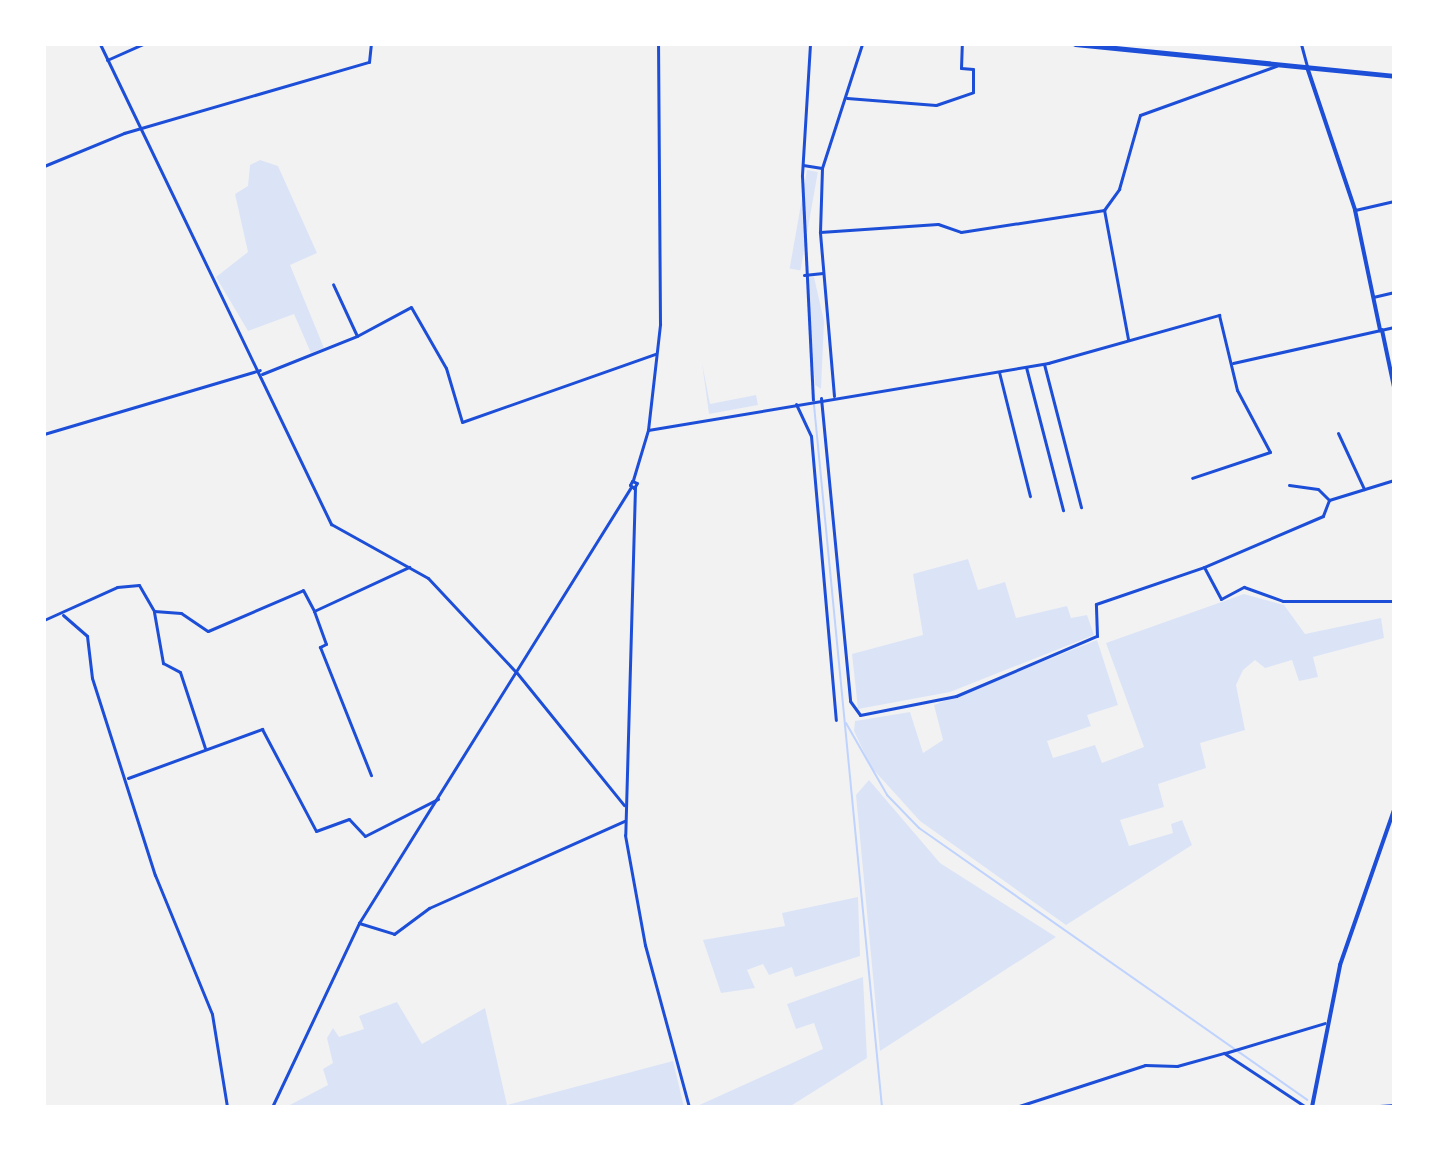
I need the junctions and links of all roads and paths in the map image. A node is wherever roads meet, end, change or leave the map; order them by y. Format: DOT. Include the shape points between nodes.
graph roads {
  1 [pos="100,44"];
  2 [pos="143,44"];
  3 [pos="371,44"];
  4 [pos="658,44"];
  5 [pos="810,44"];
  6 [pos="862,44"];
  7 [pos="962,44"];
  8 [pos="1075,44"];
  9 [pos="1301,44"];
  10 [pos="107,60"];
  11 [pos="1280,64"];
  12 [pos="1307,66"];
  13 [pos="1394,76"];
  14 [pos="847,98"];
  15 [pos="137,130"];
  16 [pos="803,165"];
  17 [pos="44,166"];
  18 [pos="822,168"];
  19 [pos="1394,201"];
  20 [pos="1104,210"];
  21 [pos="1355,210"];
  22 [pos="820,232"];
  23 [pos="823,273"];
  24 [pos="804,275"];
  25 [pos="333,284"];
  26 [pos="1394,292"];
  27 [pos="1373,297"];
  28 [pos="1394,327"];
  29 [pos="1381,330"];
  30 [pos="357,336"];
  31 [pos="1128,339"];
  32 [pos="656,354"];
  33 [pos="1233,363"];
  34 [pos="1044,364"];
  35 [pos="1026,367"];
  36 [pos="261,372"];
  37 [pos="999,372"];
  38 [pos="1394,387"];
  39 [pos="834,396"];
  40 [pos="821,398"];
  41 [pos="813,400"];
  42 [pos="796,403"];
  43 [pos="648,430"];
  44 [pos="1338,433"];
  45 [pos="44,434"];
  46 [pos="1192,478"];
  47 [pos="1394,480"];
  48 [pos="1289,485"];
  49 [pos="633,487"];
  50 [pos="1364,489"];
  51 [pos="1030,496"];
  52 [pos="1329,500"];
  53 [pos="1081,507"];
  54 [pos="1063,510"];
  55 [pos="409,567"];
  56 [pos="1204,567"];
  57 [pos="1394,601"];
  58 [pos="154,611"];
  59 [pos="314,611"];
  60 [pos="63,615"];
  61 [pos="44,620"];
  62 [pos="517,673"];
  63 [pos="836,720"];
  64 [pos="205,748"];
  65 [pos="371,775"];
  66 [pos="128,778"];
  67 [pos="439,798"];
  68 [pos="624,805"];
  69 [pos="1394,810"];
  70 [pos="624,821"];
  71 [pos="44,915"];
  72 [pos="359,923"];
  73 [pos="44,950"];
  74 [pos="1325,1023"];
  75 [pos="1224,1053"];
  76 [pos="1394,1105"];
  77 [pos="227,1107"];
  78 [pos="272,1107"];
  79 [pos="689,1107"];
  80 [pos="1016,1107"];
  81 [pos="1309,1107"];
  82 [pos="1365,1107"];
  1 -- 10 [label="street"];
  2 -- 10 [label="street"];
  3 -- 15 [label="street" via="369,62"];
  4 -- 32 [label="street" via="663,222"];
  5 -- 16 [label="street"];
  6 -- 14 [label="street"];
  7 -- 14 [label="street" via="961,68 973,69 973,92 936,105"];
  8 -- 11 [label="main road"];
  9 -- 12 [label="street"];
  10 -- 15 [label="street"];
  11 -- 12 [label="main road"];
  11 -- 20 [label="street" via="1140,115 1119,189"];
  12 -- 13 [label="main road"];
  12 -- 21 [label="street"];
  14 -- 18 [label="street"];
  15 -- 17 [label="street"];
  15 -- 36 [label="street"];
  16 -- 18 [label="street"];
  16 -- 24 [label="street"];
  18 -- 22 [label="street"];
  19 -- 21 [label="street"];
  20 -- 22 [label="street" via="961,232 938,224"];
  20 -- 31 [label="street"];
  21 -- 27 [label="street"];
  22 -- 23 [label="street"];
  23 -- 24 [label="street"];
  23 -- 39 [label="street"];
  24 -- 41 [label="street"];
  25 -- 30 [label="street"];
  26 -- 27 [label="street"];
  27 -- 29 [label="street"];
  28 -- 29 [label="street"];
  29 -- 33 [label="street"];
  29 -- 38 [label="street"];
  30 -- 32 [label="street" via="411,307 446,368 462,422"];
  30 -- 36 [label="street"];
  31 -- 33 [label="street" via="1219,315"];
  31 -- 34 [label="street"];
  32 -- 43 [label="street"];
  33 -- 46 [label="street" via="1237,390 1270,452"];
  34 -- 35 [label="street"];
  34 -- 53 [label="street"];
  35 -- 37 [label="street"];
  35 -- 54 [label="street"];
  36 -- 45 [label="street"];
  36 -- 55 [label="street" via="331,524"];
  37 -- 39 [label="street"];
  37 -- 51 [label="street"];
  39 -- 40 [label="street"];
  40 -- 41 [label="street"];
  40 -- 56 [label="street" via="853,711 868,716 956,696 1097,636 1096,604"];
  41 -- 42 [label="street"];
  42 -- 43 [label="street"];
  42 -- 63 [label="street" via="811,436"];
  43 -- 49 [label="street"];
  44 -- 50 [label="street"];
  47 -- 50 [label="street"];
  48 -- 52 [label="street" via="1318,489"];
  49 -- 62 [label="street"];
  49 -- 68 [label="street"];
  50 -- 52 [label="street"];
  52 -- 56 [label="street" via="1323,516"];
  55 -- 59 [label="street"];
  55 -- 62 [label="street"];
  56 -- 57 [label="street" via="1221,599 1244,587 1283,601"];
  58 -- 59 [label="street" via="181,613 208,631 303,590"];
  58 -- 60 [label="street" via="139,585 117,587"];
  58 -- 64 [label="street" via="163,663 180,672"];
  59 -- 65 [label="street" via="326,644 320,647"];
  60 -- 61 [label="street"];
  60 -- 66 [label="street" via="87,636 92,678"];
  62 -- 67 [label="street"];
  62 -- 68 [label="street"];
  64 -- 66 [label="street"];
  64 -- 67 [label="street" via="262,729 316,831 349,819 365,836"];
  66 -- 77 [label="street" via="155,875 212,1014"];
  67 -- 72 [label="street"];
  68 -- 70 [label="street"];
  69 -- 74 [label="street"];
  70 -- 72 [label="street" via="429,908 394,934"];
  70 -- 79 [label="street" via="645,945"];
  71 -- 73 [label="street"];
  72 -- 78 [label="street"];
  74 -- 75 [label="street"];
  74 -- 81 [label="street"];
  75 -- 80 [label="street" via="1177,1066 1145,1065"];
  75 -- 81 [label="street"];
  76 -- 82 [label="street"];
}
